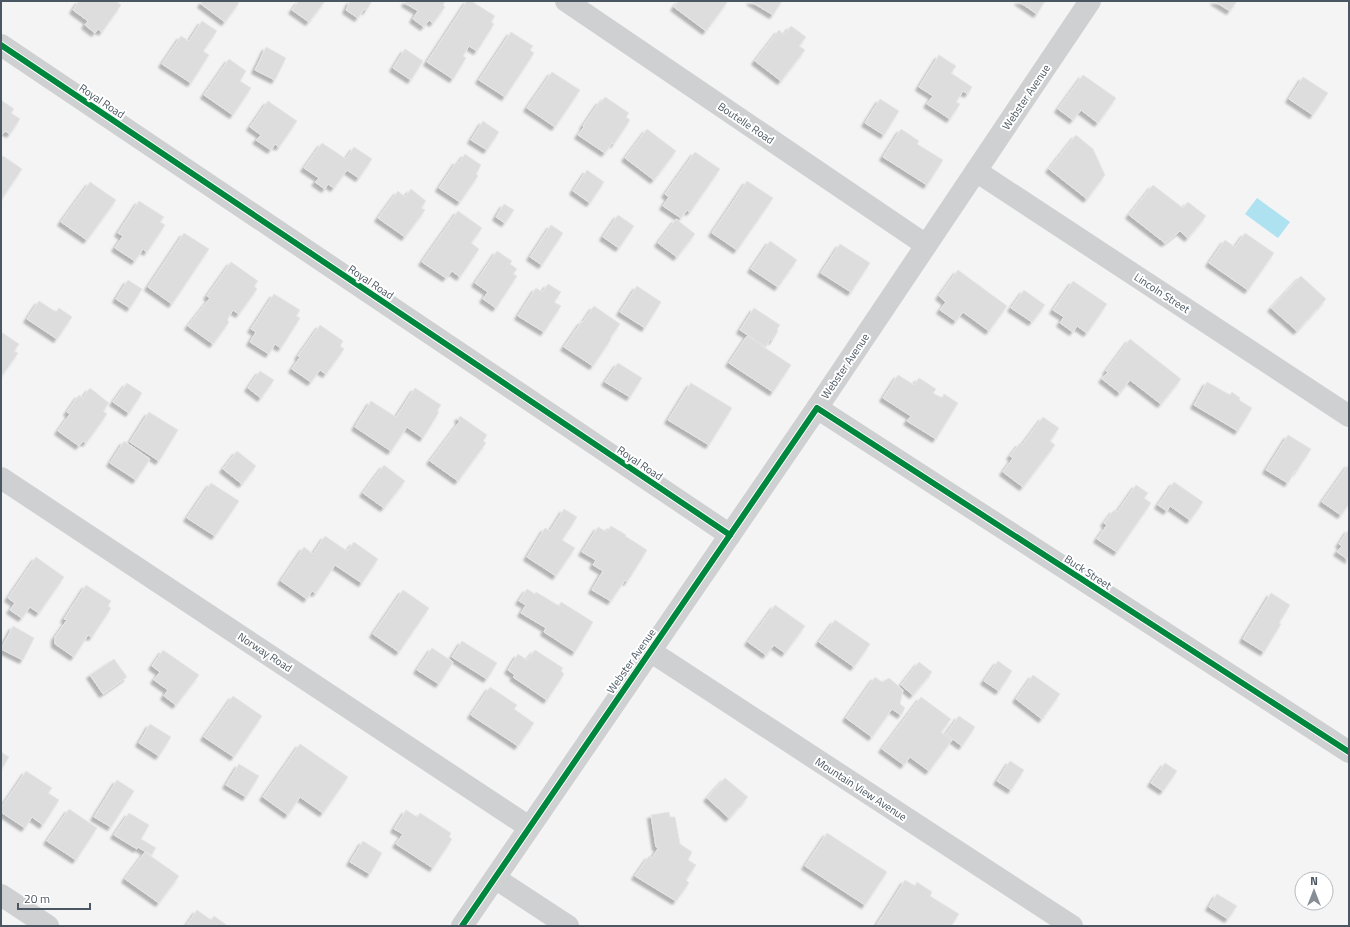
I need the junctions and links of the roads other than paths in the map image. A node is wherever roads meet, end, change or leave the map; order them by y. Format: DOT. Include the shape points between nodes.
graph roads {
  1 [pos="566,1"];
  2 [pos="1090,1"];
  3 [pos="1,45"];
  4 [pos="976,171"];
  5 [pos="926,245"];
  6 [pos="817,408"];
  7 [pos="1349,416"];
  8 [pos="1,478"];
  9 [pos="730,535"];
  10 [pos="650,651"];
  11 [pos="1349,752"];
  12 [pos="529,826"];
  13 [pos="495,878"];
  14 [pos="1,895"];
  15 [pos="48,926"];
  16 [pos="462,926"];
  17 [pos="568,926"];
  18 [pos="1072,926"];
  1 -- 5 [label="street, Boutelle Road"];
  2 -- 4 [label="street, Webster Avenue"];
  3 -- 9 [label="street, Royal Road"];
  4 -- 5 [label="street, Webster Avenue"];
  4 -- 7 [label="street, Lincoln Street"];
  5 -- 6 [label="street, Webster Avenue"];
  6 -- 9 [label="street, Webster Avenue"];
  6 -- 11 [label="street, Buck Street"];
  8 -- 12 [label="street, Norway Road"];
  9 -- 10 [label="street, Webster Avenue"];
  10 -- 12 [label="street, Webster Avenue"];
  10 -- 18 [label="street, Mountain View Avenue"];
  12 -- 13 [label="street, Webster Avenue"];
  13 -- 16 [label="street, Webster Avenue"];
  13 -- 17 [label="street"];
  14 -- 15 [label="street"];
}
